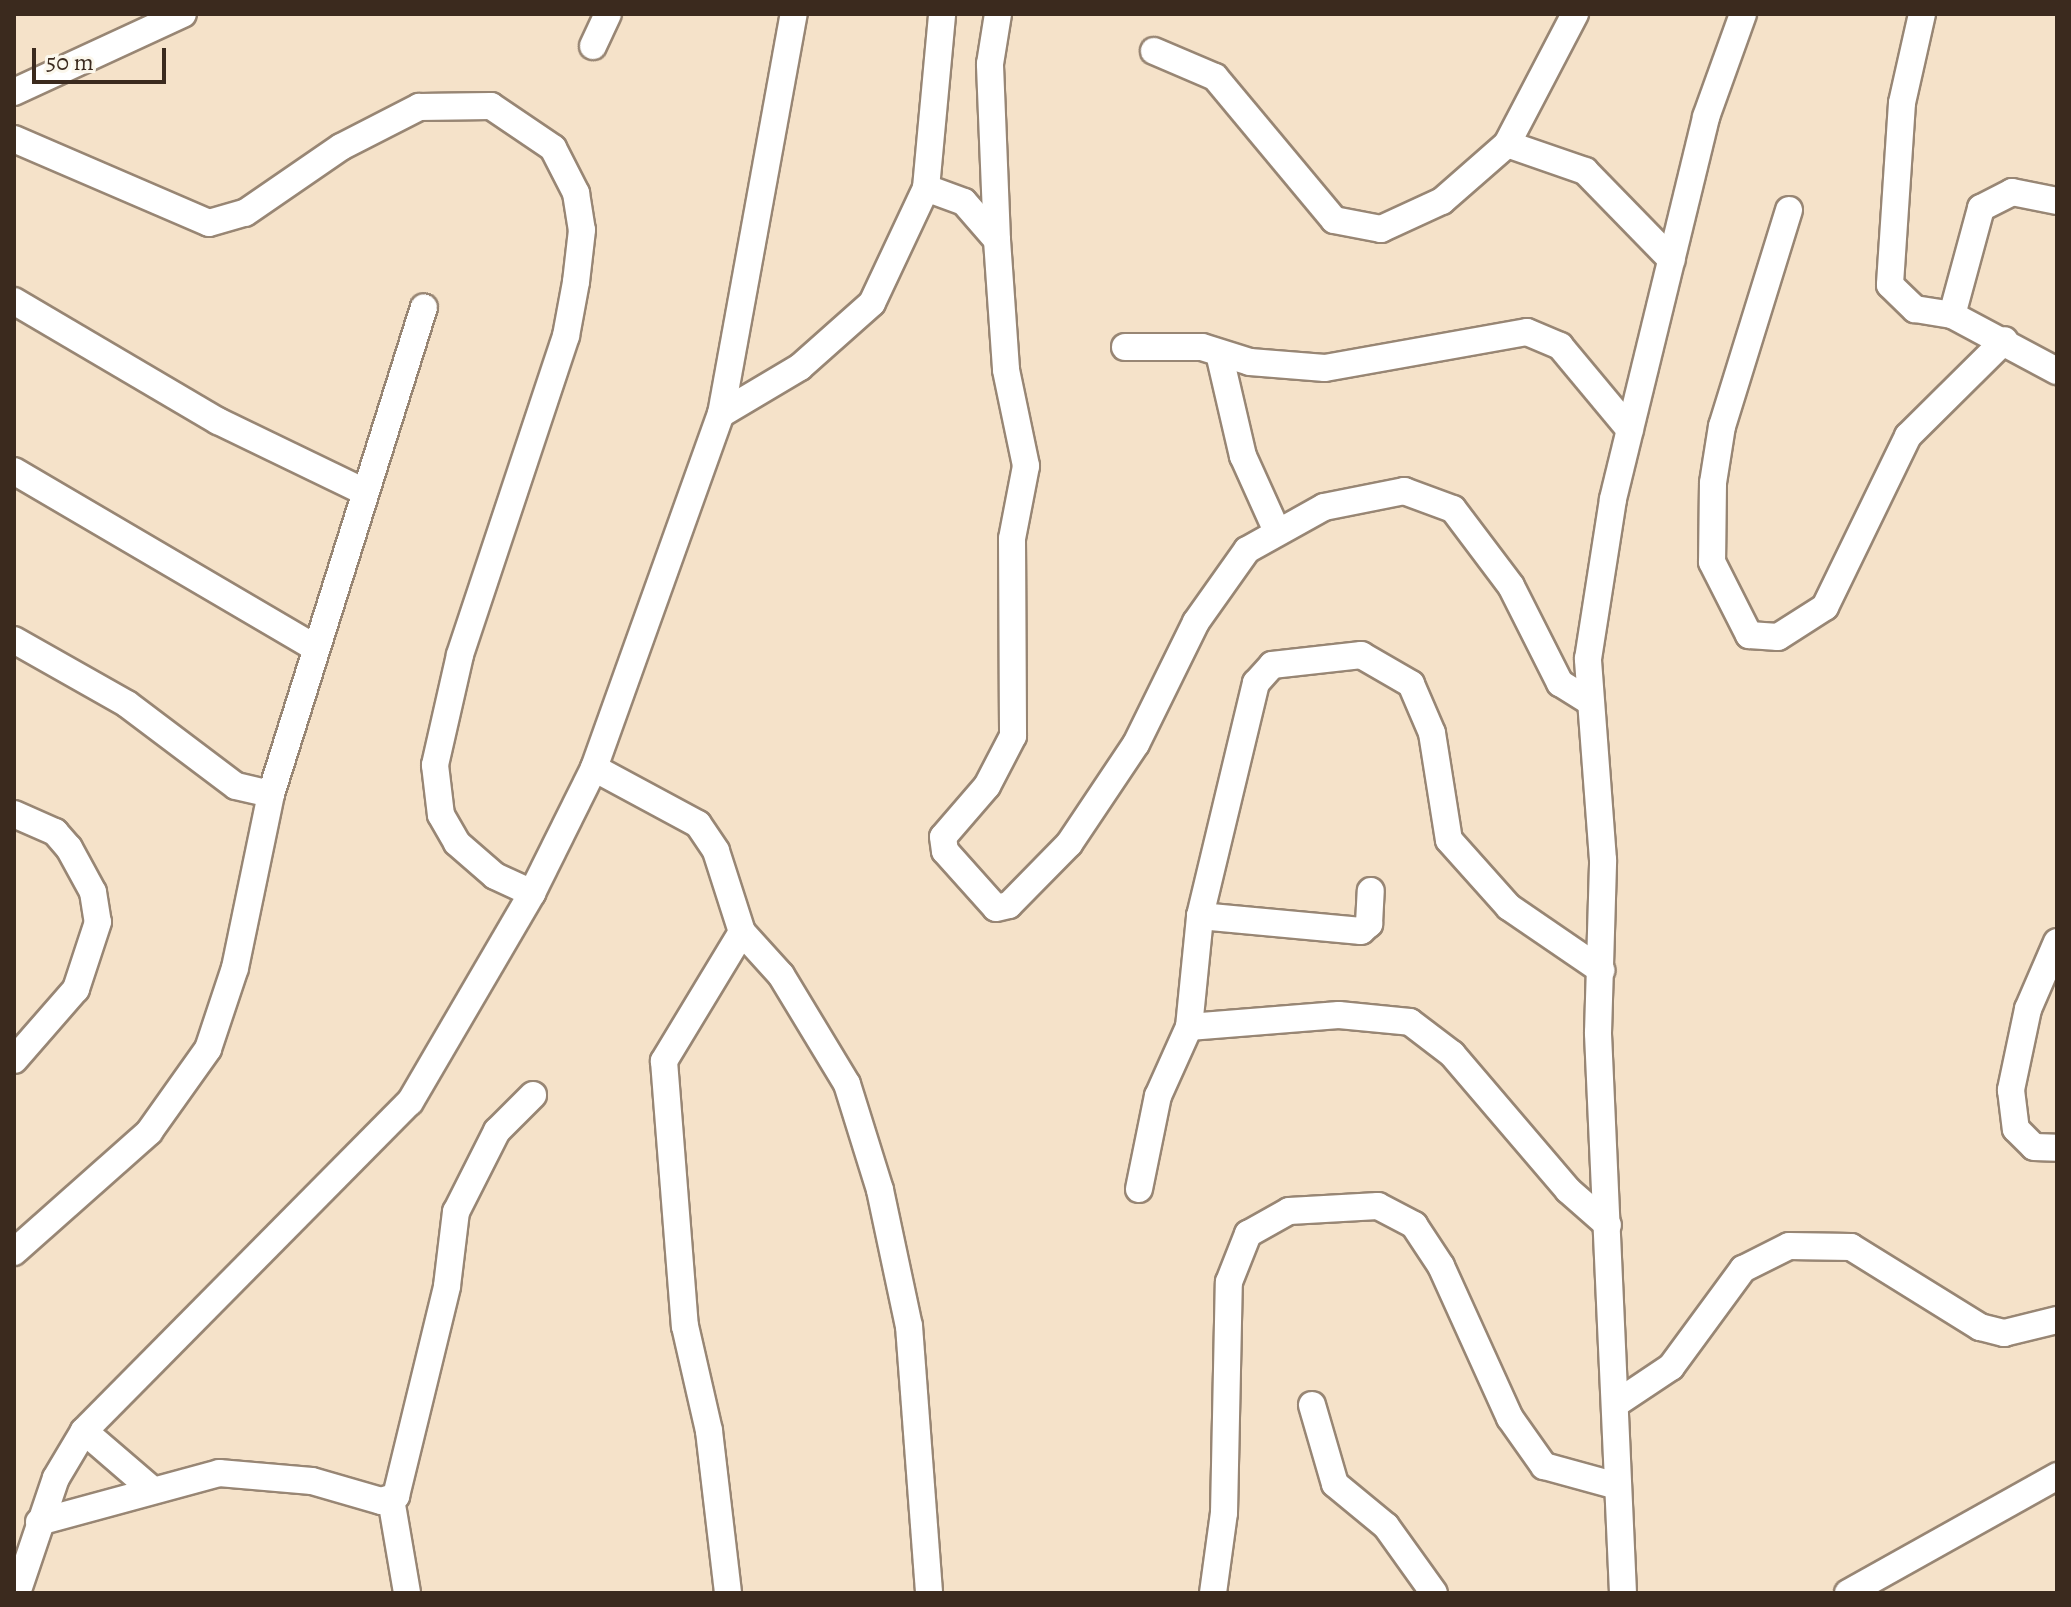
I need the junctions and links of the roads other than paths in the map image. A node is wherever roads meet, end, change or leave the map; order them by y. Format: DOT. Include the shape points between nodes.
graph roads {
  1 [pos="183,14"];
  2 [pos="608,14"];
  3 [pos="794,14"];
  4 [pos="942,14"];
  5 [pos="998,14"];
  6 [pos="1575,14"];
  7 [pos="1743,14"];
  8 [pos="1922,14"];
  9 [pos="593,46"];
  10 [pos="1154,51"];
  11 [pos="14,92"];
  12 [pos="14,139"];
  13 [pos="1507,144"];
  14 [pos="926,188"];
  15 [pos="2057,201"];
  16 [pos="1789,210"];
  17 [pos="997,240"];
  18 [pos="1672,260"];
  19 [pos="14,301"];
  20 [pos="424,307"];
  21 [pos="1952,315"];
  22 [pos="2005,340"];
  23 [pos="1125,347"];
  24 [pos="1219,353"];
  25 [pos="2057,371"];
  26 [pos="721,414"];
  27 [pos="1630,430"];
  28 [pos="14,471"];
  29 [pos="365,492"];
  30 [pos="1275,527"];
  31 [pos="14,640"];
  32 [pos="314,647"];
  33 [pos="1589,701"];
  34 [pos="594,768"];
  35 [pos="271,794"];
  36 [pos="14,814"];
  37 [pos="1371,891"];
  38 [pos="532,893"];
  39 [pos="1200,916"];
  40 [pos="742,932"];
  41 [pos="2057,942"];
  42 [pos="1601,970"];
  43 [pos="1189,1027"];
  44 [pos="14,1060"];
  45 [pos="533,1095"];
  46 [pos="2057,1148"];
  47 [pos="1139,1189"];
  48 [pos="1608,1225"];
  49 [pos="14,1252"];
  50 [pos="2057,1320"];
  51 [pos="1617,1403"];
  52 [pos="1312,1405"];
  53 [pos="84,1431"];
  54 [pos="2057,1476"];
  55 [pos="1617,1486"];
  56 [pos="149,1487"];
  57 [pos="391,1499"];
  58 [pos="39,1522"];
  59 [pos="17,1593"];
  60 [pos="407,1593"];
  61 [pos="728,1593"];
  62 [pos="929,1593"];
  63 [pos="1213,1593"];
  64 [pos="1434,1593"];
  65 [pos="1623,1593"];
  66 [pos="1848,1593"];
  1 -- 11 [label="street"];
  2 -- 9 [label="street"];
  3 -- 26 [label="street"];
  4 -- 14 [label="street"];
  5 -- 17 [label="street" via="990,64"];
  6 -- 13 [label="street"];
  7 -- 18 [label="street" via="1706,117"];
  8 -- 21 [label="street" via="1902,103 1889,278 1903,302"];
  10 -- 13 [label="street" via="1207,70 1318,207 1346,226 1381,229 1418,217"];
  12 -- 38 [label="street" via="209,223 245,213 341,147 419,107 491,106 553,148 576,193 582,230 566,336 460,655 435,765 441,815 457,843 495,876"];
  13 -- 18 [label="street" via="1585,171"];
  14 -- 17 [label="street" via="964,202"];
  14 -- 26 [label="street" via="872,303 800,367"];
  15 -- 21 [label="street" via="2012,192 1981,208"];
  16 -- 22 [label="street" via="1722,426 1713,483 1712,562 1749,635 1778,637 1825,607 1908,436"];
  17 -- 30 [label="street" via="1006,370 1026,466 1012,539 1013,736 987,786 943,837 945,851 989,905 1009,905 1069,844 1136,744 1216,591 1247,550"];
  18 -- 27 [label="street"];
  19 -- 29 [label="street" via="218,421"];
  20 -- 29 [label="street"];
  21 -- 22 [label="street"];
  22 -- 25 [label="street"];
  23 -- 24 [label="street"];
  24 -- 27 [label="street" via="1325,368 1466,337 1544,335"];
  24 -- 30 [label="street" via="1243,456"];
  26 -- 34 [label="street"];
  27 -- 33 [label="street" via="1604,543"];
  28 -- 32 [label="street"];
  29 -- 32 [label="street"];
  30 -- 33 [label="street" via="1350,499 1404,491 1453,509 1511,586 1560,683"];
  31 -- 35 [label="street" via="127,704 236,786"];
  32 -- 35 [label="street"];
  33 -- 42 [label="street" via="1603,860"];
  34 -- 38 [label="street"];
  34 -- 40 [label="street" via="698,824 716,851"];
  35 -- 49 [label="street" via="235,968 208,1049 149,1132"];
  36 -- 44 [label="street" via="55,832 69,848 93,892 98,922 76,989"];
  37 -- 39 [label="street" via="1369,924 1361,931"];
  38 -- 53 [label="street" via="410,1102"];
  39 -- 42 [label="street" via="1260,675 1296,657 1361,655 1394,669 1425,708 1449,840 1509,907"];
  39 -- 43 [label="street"];
  40 -- 61 [label="street" via="664,1061 685,1326 709,1431"];
  40 -- 62 [label="street" via="781,975 847,1084 880,1190 909,1326"];
  41 -- 46 [label="street" via="2028,1009 2011,1090 2016,1129 2034,1147"];
  42 -- 48 [label="street"];
  43 -- 47 [label="street" via="1158,1096"];
  43 -- 48 [label="street" via="1339,1015 1410,1022 1452,1054 1568,1190"];
  45 -- 57 [label="street" via="497,1131 456,1212 406,1471"];
  48 -- 51 [label="street"];
  50 -- 51 [label="street" via="2014,1332 1980,1327 1851,1247 1789,1246 1743,1269 1671,1367"];
  51 -- 55 [label="street"];
  52 -- 64 [label="street" via="1335,1484 1386,1526"];
  53 -- 56 [label="street"];
  53 -- 58 [label="street"];
  54 -- 66 [label="street"];
  55 -- 63 [label="street" via="1544,1466 1510,1418 1447,1278 1414,1225 1378,1206 1289,1211 1248,1234 1229,1282 1224,1513"];
  55 -- 65 [label="street"];
  56 -- 57 [label="street" via="219,1473 278,1475"];
  56 -- 58 [label="street"];
  57 -- 60 [label="street"];
  58 -- 59 [label="street"];
}
